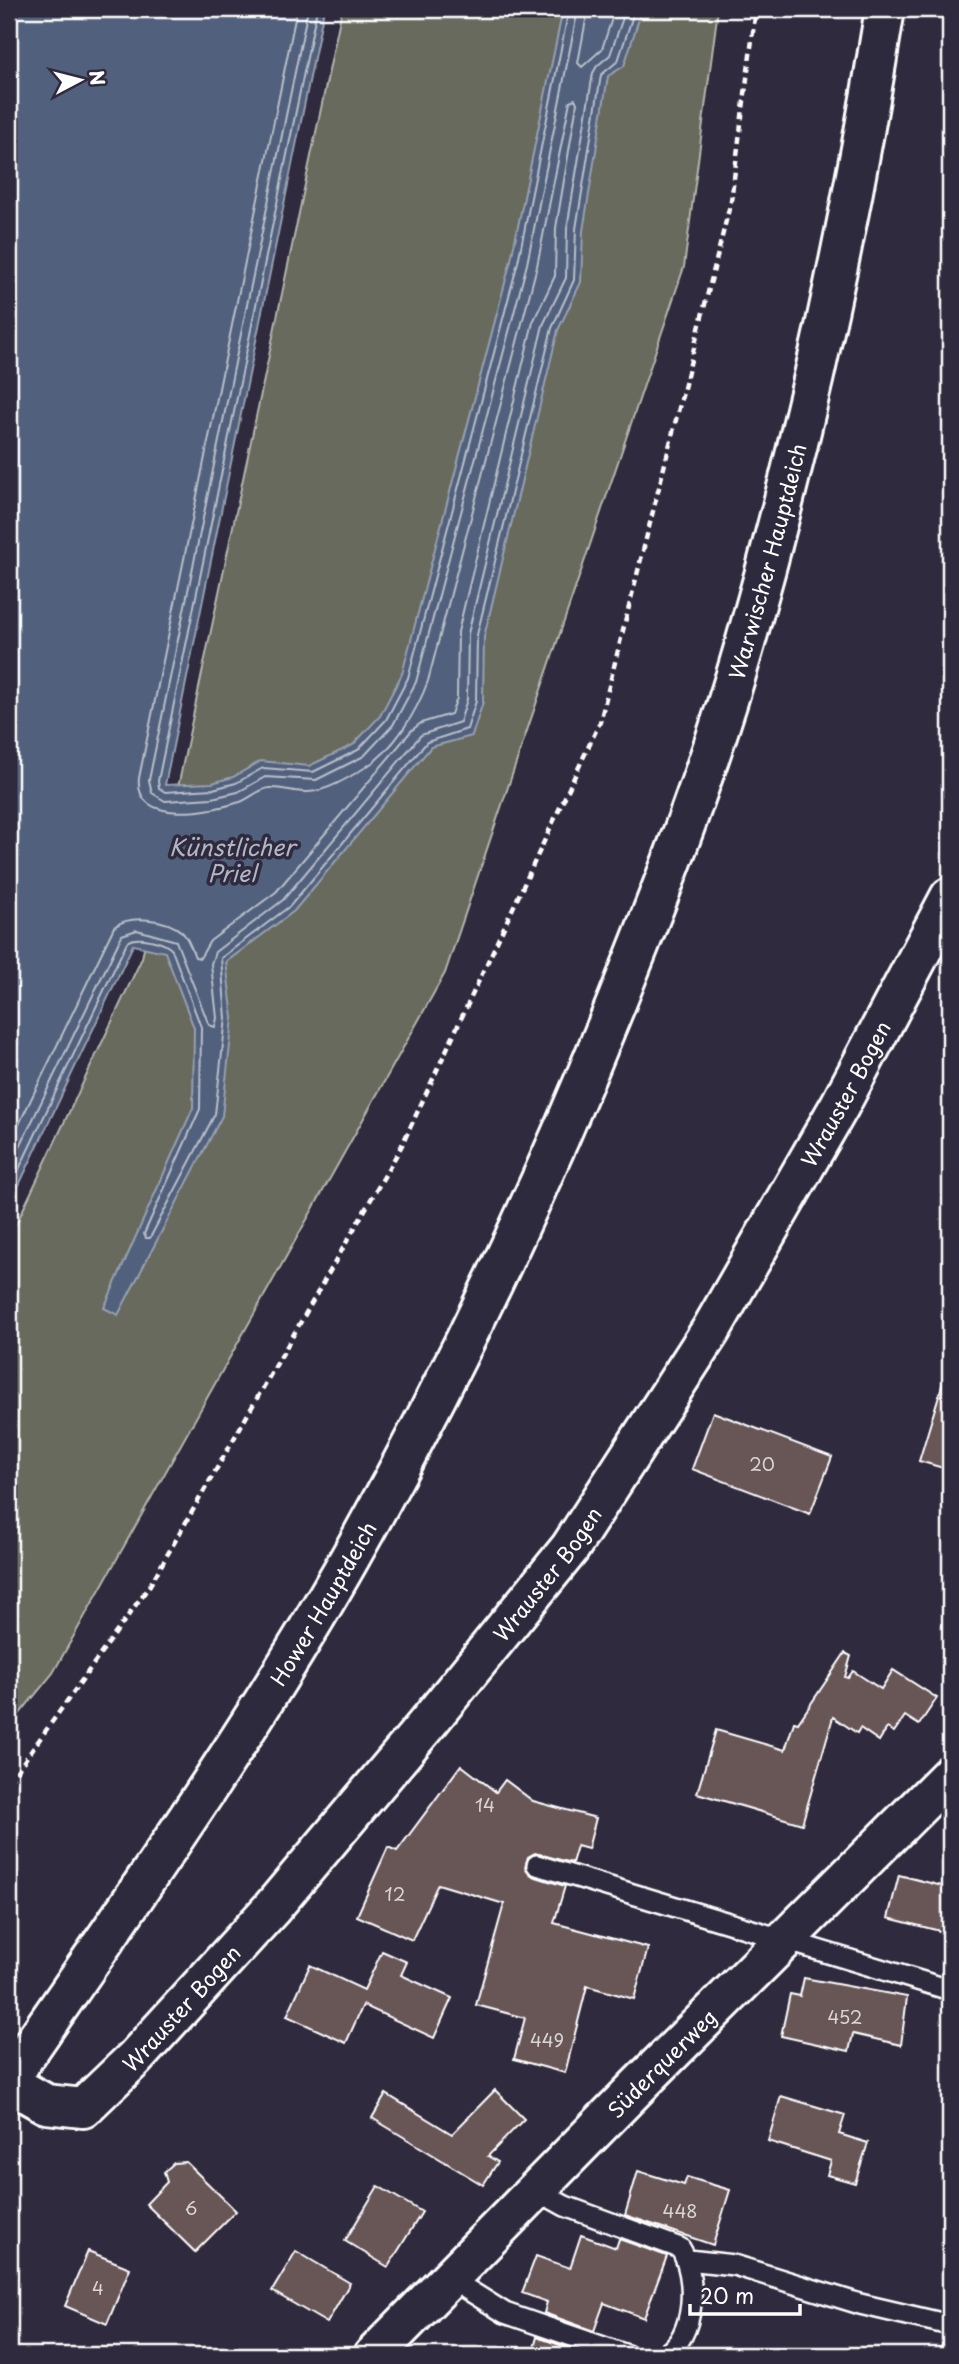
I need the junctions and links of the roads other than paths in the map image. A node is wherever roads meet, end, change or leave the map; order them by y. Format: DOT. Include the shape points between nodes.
graph roads {
  1 [pos="885,9"];
  2 [pos="950,897"];
  3 [pos="580,1094"];
  4 [pos="950,1775"];
  5 [pos="537,1865"];
  6 [pos="783,1941"];
  7 [pos="950,1990"];
  8 [pos="9,2081"];
  9 [pos="536,2190"];
  10 [pos="688,2260"];
  11 [pos="449,2278"];
  12 [pos="950,2325"];
  13 [pos="374,2355"];
  14 [pos="627,2355"];
  15 [pos="664,2355"];
  1 -- 3 [label="street, Warwischer Hauptdeich" via="863,148 822,351 744,648 668,873"];
  2 -- 8 [label="street, Wrauster Bogen" via="840,1105 711,1330 570,1548 271,1909 83,2108 46,2105"];
  3 -- 8 [label="street, Hower Hauptdeich" via="485,1301 345,1567 188,1819"];
  4 -- 6 [label="street, Süderquerweg"];
  5 -- 6 [label="lane"];
  6 -- 7 [label="lane"];
  6 -- 9 [label="street, Süderquerweg"];
  9 -- 10 [label="lane" via="565,2206 680,2248"];
  9 -- 11 [label="street, Süderquerweg"];
  10 -- 12 [label="lane" via="734,2266"];
  10 -- 15 [label="lane" via="691,2298 686,2324 680,2342"];
  11 -- 13 [label="street, Süderquerweg"];
  11 -- 14 [label="lane" via="505,2314"];
}
